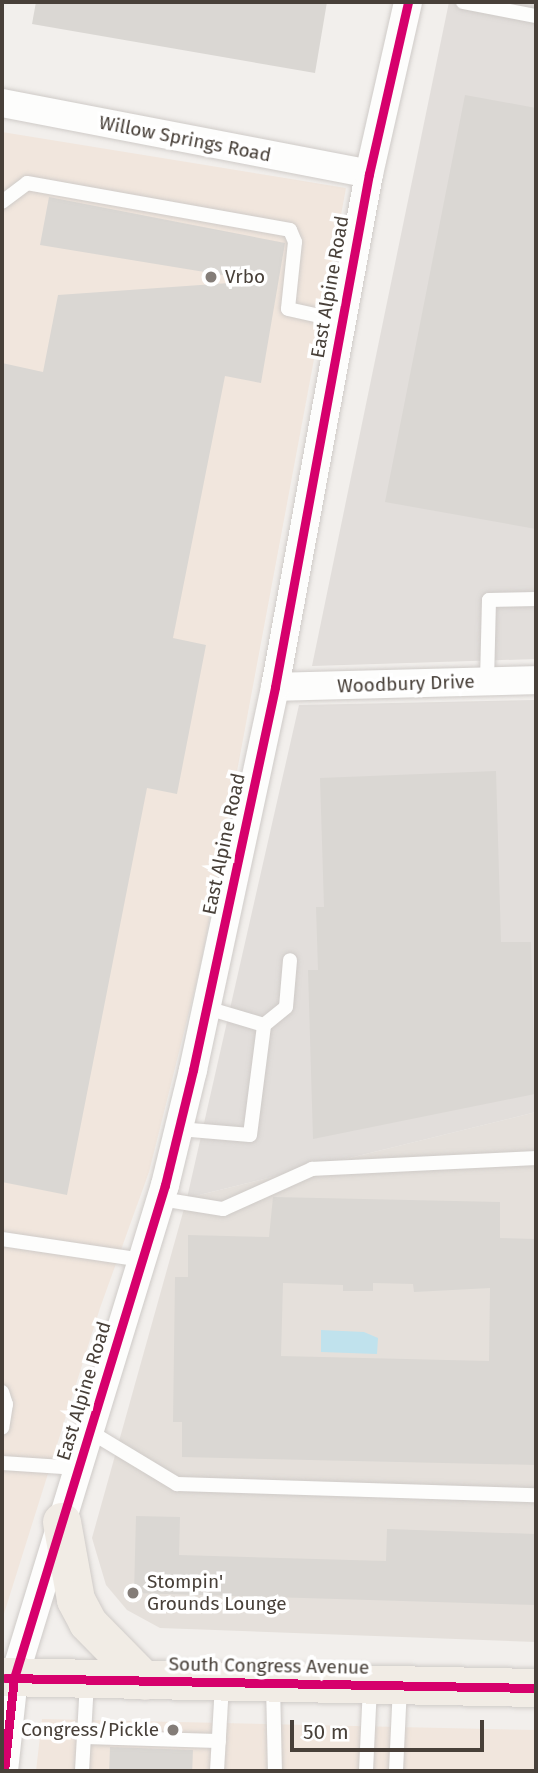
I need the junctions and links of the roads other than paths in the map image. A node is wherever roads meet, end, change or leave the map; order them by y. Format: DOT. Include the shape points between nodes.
graph roads {
  1 [pos="408,2"];
  2 [pos="463,2"];
  3 [pos="536,16"];
  4 [pos="2,103"];
  5 [pos="369,174"];
  6 [pos="2,202"];
  7 [pos="342,321"];
  8 [pos="536,599"];
  9 [pos="536,680"];
  10 [pos="487,682"];
  11 [pos="275,687"];
  12 [pos="290,960"];
  13 [pos="207,1008"];
  14 [pos="264,1025"];
  15 [pos="179,1129"];
  16 [pos="535,1158"];
  17 [pos="161,1199"];
  18 [pos="2,1239"];
  19 [pos="142,1260"];
  20 [pos="2,1392"];
  21 [pos="2,1428"];
  22 [pos="89,1432"];
  23 [pos="2,1463"];
  24 [pos="78,1468"];
  25 [pos="536,1496"];
  26 [pos="62,1522"];
  27 [pos="8,1678"];
  28 [pos="88,1679"];
  29 [pos="145,1681"];
  30 [pos="222,1682"];
  31 [pos="273,1683"];
  32 [pos="385,1685"];
  33 [pos="536,1688"];
  34 [pos="84,1737"];
  35 [pos="219,1741"];
  36 [pos="4,1771"];
  37 [pos="82,1771"];
  38 [pos="217,1771"];
  39 [pos="275,1771"];
  40 [pos="366,1771"];
  41 [pos="396,1771"];
  1 -- 5 [label="street, East Alpine Road"];
  2 -- 3 [label="lane"];
  4 -- 5 [label="street, Willow Springs Road"];
  5 -- 7 [label="street, East Alpine Road"];
  6 -- 7 [label="lane" via="27,183 290,230 295,242 288,309"];
  7 -- 11 [label="street, East Alpine Road"];
  8 -- 10 [label="lane" via="489,600"];
  9 -- 10 [label="street, Woodbury Drive"];
  10 -- 11 [label="street, Woodbury Drive"];
  11 -- 13 [label="street, East Alpine Road"];
  12 -- 14 [label="lane" via="286,1007"];
  13 -- 14 [label="lane"];
  13 -- 15 [label="street, East Alpine Road"];
  14 -- 15 [label="lane" via="250,1135"];
  15 -- 17 [label="street, East Alpine Road"];
  16 -- 17 [label="lane" via="312,1169 223,1209"];
  17 -- 19 [label="street, East Alpine Road"];
  18 -- 19 [label="lane"];
  19 -- 22 [label="street, East Alpine Road"];
  20 -- 21 [label="lane" via="6,1404"];
  22 -- 24 [label="street, East Alpine Road"];
  22 -- 25 [label="lane" via="177,1485"];
  23 -- 24 [label="lane"];
  24 -- 26 [label="street, East Alpine Road"];
  26 -- 27 [label="street, East Alpine Road"];
  26 -- 29 [label="main road" via="76,1600 88,1623"];
  27 -- 28 [label="main road, South Congress Avenue"];
  27 -- 36 [label="street, East Alpine Road"];
  28 -- 29 [label="main road, South Congress Avenue"];
  28 -- 34 [label="lane"];
  29 -- 30 [label="main road, South Congress Avenue"];
  30 -- 31 [label="main road, South Congress Avenue"];
  30 -- 35 [label="lane"];
  31 -- 32 [label="main road, South Congress Avenue"];
  31 -- 39 [label="lane"];
  32 -- 33 [label="main road, South Congress Avenue"];
  32 -- 40 [label="lane"];
  32 -- 41 [label="lane"];
  34 -- 35 [label="lane"];
  34 -- 37 [label="lane"];
  35 -- 38 [label="lane"];
}
